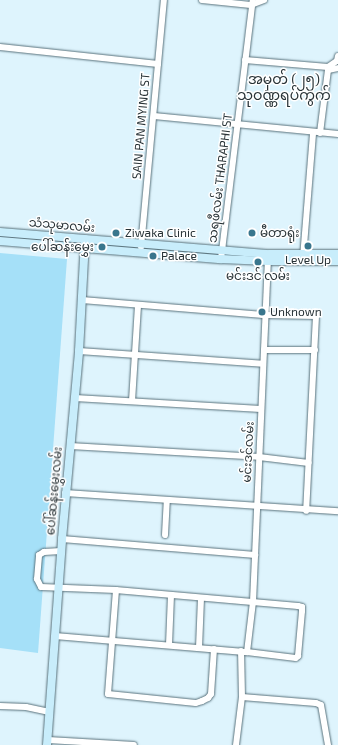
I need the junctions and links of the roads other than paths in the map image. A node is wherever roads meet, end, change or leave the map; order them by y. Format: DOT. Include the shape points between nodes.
graph roads {
  1 [pos="164,0"];
  2 [pos="202,0"];
  3 [pos="264,0"];
  4 [pos="252,2"];
  5 [pos="0,47"];
  6 [pos="338,56"];
  7 [pos="245,60"];
  8 [pos="158,64"];
  9 [pos="338,68"];
  10 [pos="328,69"];
  11 [pos="154,116"];
  12 [pos="238,125"];
  13 [pos="313,133"];
  14 [pos="320,133"];
  15 [pos="338,134"];
  16 [pos="0,232"];
  17 [pos="85,239"];
  18 [pos="0,241"];
  19 [pos="141,244"];
  20 [pos="85,249"];
  21 [pos="140,253"];
  22 [pos="338,254"];
  23 [pos="222,255"];
  24 [pos="268,258"];
  25 [pos="303,258"];
  26 [pos="338,261"];
  27 [pos="82,300"];
  28 [pos="138,305"];
  29 [pos="266,315"];
  30 [pos="264,350"];
  31 [pos="314,350"];
  32 [pos="78,351"];
  33 [pos="136,354"];
  34 [pos="263,364"];
  35 [pos="75,398"];
  36 [pos="132,401"];
  37 [pos="261,409"];
  38 [pos="70,446"];
  39 [pos="259,457"];
  40 [pos="309,463"];
  41 [pos="65,493"];
  42 [pos="167,500"];
  43 [pos="257,506"];
  44 [pos="306,510"];
  45 [pos="338,511"];
  46 [pos="165,535"];
  47 [pos="62,539"];
  48 [pos="61,551"];
  49 [pos="255,555"];
  50 [pos="59,587"];
  51 [pos="116,590"];
  52 [pos="171,595"];
  53 [pos="201,598"];
  54 [pos="253,602"];
  55 [pos="56,636"];
  56 [pos="113,640"];
  57 [pos="169,645"];
  58 [pos="199,648"];
  59 [pos="214,649"];
  60 [pos="244,651"];
  61 [pos="242,697"];
  62 [pos="0,706"];
  63 [pos="49,712"];
  64 [pos="47,742"];
  65 [pos="126,745"];
  66 [pos="134,745"];
  67 [pos="236,745"];
  68 [pos="328,745"];
  1 -- 8 [label="street, SAIN PAN MYING ST"];
  2 -- 4 [label="street"];
  3 -- 4 [label="street"];
  4 -- 7 [label="street, သရဖီလမ်း THARAPHI ST"];
  5 -- 8 [label="street"];
  6 -- 10 [label="street" via="337,62"];
  7 -- 10 [label="street"];
  7 -- 12 [label="street, သရဖီလမ်း THARAPHI ST"];
  8 -- 11 [label="street, SAIN PAN MYING ST"];
  9 -- 10 [label="street"];
  10 -- 14 [label="street"];
  11 -- 12 [label="street"];
  11 -- 19 [label="street, SAIN PAN MYING ST"];
  12 -- 13 [label="street"];
  12 -- 23 [label="street, သရဖီလမ်း THARAPHI ST"];
  13 -- 14 [label="street"];
  13 -- 25 [label="street"];
  14 -- 15 [label="street"];
  16 -- 17 [label="main road, သံသုမာလမ်း"];
  17 -- 19 [label="main road, သံသုမာလမ်း"];
  17 -- 20 [label="main road, ပေါ်ဆန်းမွှေးလမ်း"];
  18 -- 20 [label="main road, သံသုမာလမ်း"];
  19 -- 21 [label="street, SAIN PAN MYING ST"];
  19 -- 23 [label="main road, သံသုမာလမ်း"];
  20 -- 21 [label="main road, သံသုမာလမ်း"];
  20 -- 27 [label="main road, ပေါ်ဆန်းမွှေးလမ်း"];
  21 -- 23 [label="main road, သံသုမာလမ်း"];
  22 -- 25 [label="main road, သံသုမာလမ်း"];
  23 -- 24 [label="main road, သံသုမာလမ်း"];
  24 -- 25 [label="main road, သံသုမာလမ်း"];
  24 -- 29 [label="street, မင်းဒင်လမ်း"];
  25 -- 26 [label="main road, သံသုမာလမ်း"];
  27 -- 28 [label="street"];
  27 -- 32 [label="main road, ပေါ်ဆန်းမွှေးလမ်း"];
  28 -- 29 [label="street"];
  28 -- 33 [label="street"];
  29 -- 30 [label="street, မင်းဒင်လမ်း"];
  29 -- 31 [label="street" via="316,316"];
  30 -- 31 [label="street"];
  30 -- 34 [label="street, မင်းဒင်လမ်း"];
  31 -- 40 [label="street"];
  32 -- 33 [label="street"];
  32 -- 35 [label="main road, ပေါ်ဆန်းမွှေးလမ်း"];
  33 -- 34 [label="street"];
  33 -- 36 [label="street"];
  34 -- 37 [label="street, မင်းဒင်လမ်း"];
  35 -- 36 [label="street"];
  35 -- 38 [label="main road, ပေါ်ဆန်းမွှေးလမ်း"];
  36 -- 37 [label="street"];
  37 -- 39 [label="street, မင်းဒင်လမ်း"];
  38 -- 39 [label="street"];
  38 -- 41 [label="main road, ပေါ်ဆန်းမွှေးလမ်း"];
  39 -- 40 [label="street"];
  39 -- 43 [label="street, မင်းဒင်လမ်း"];
  40 -- 44 [label="street"];
  41 -- 42 [label="street"];
  41 -- 47 [label="main road, ပေါ်ဆန်းမွှေးလမ်း"];
  42 -- 43 [label="street"];
  42 -- 46 [label="street"];
  43 -- 44 [label="street"];
  43 -- 49 [label="street, မင်းဒင်လမ်း"];
  44 -- 45 [label="street"];
  47 -- 48 [label="main road, ပေါ်ဆန်းမွှေးလမ်း"];
  47 -- 49 [label="street"];
  48 -- 50 [label="main road, ပေါ်ဆန်းမွှေးလမ်း"];
  48 -- 50 [label="street" via="44,552 40,555 37,578 41,587"];
  49 -- 54 [label="street, မင်းဒင်လမ်း"];
  50 -- 51 [label="street"];
  50 -- 55 [label="main road, ပေါ်ဆန်းမွှေးလမ်း"];
  51 -- 52 [label="street"];
  51 -- 56 [label="street"];
  52 -- 53 [label="street"];
  52 -- 57 [label="street"];
  53 -- 54 [label="street"];
  53 -- 58 [label="street"];
  54 -- 60 [label="street, မင်းဒင်လမ်း"];
  54 -- 60 [label="street" via="302,607 298,656 292,658"];
  55 -- 56 [label="street"];
  55 -- 63 [label="main road, ပေါ်ဆန်းမွှေးလမ်း"];
  56 -- 57 [label="street"];
  56 -- 59 [label="street" via="108,694 196,703 211,694"];
  57 -- 58 [label="street"];
  58 -- 59 [label="street"];
  59 -- 60 [label="street"];
  60 -- 61 [label="street, မင်းဒင်လမ်း"];
  61 -- 67 [label="street"];
  61 -- 68 [label="street" via="321,705"];
  62 -- 63 [label="street" via="26,707"];
  63 -- 64 [label="main road, ပေါ်ဆန်းမွှေးလမ်း"];
  64 -- 65 [label="street"];
  65 -- 66 [label="street"];
}
